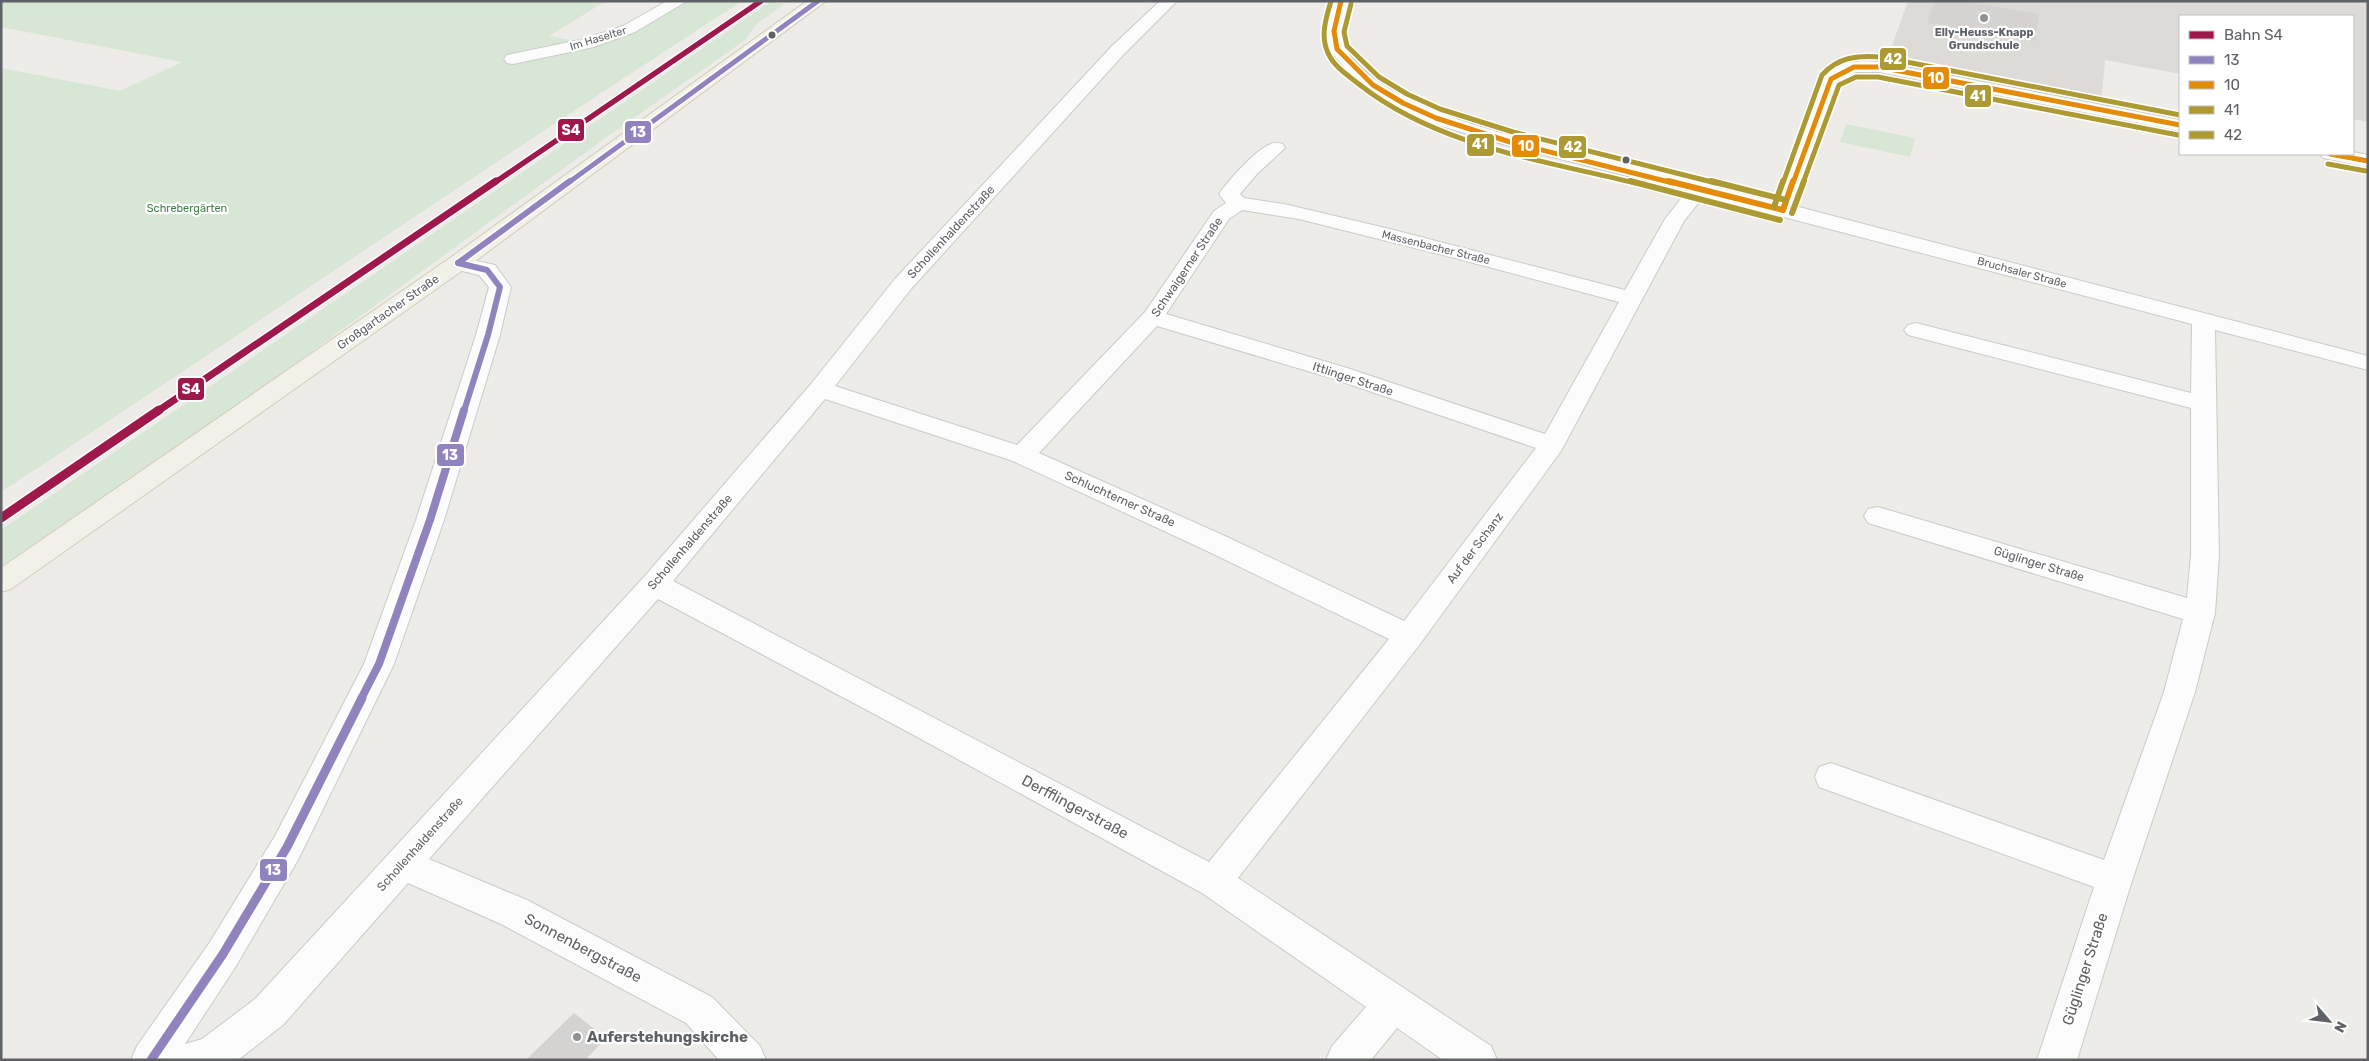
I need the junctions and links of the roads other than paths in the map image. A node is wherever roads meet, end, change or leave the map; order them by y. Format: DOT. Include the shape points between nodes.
graph roads {
  1 [pos="679,1"];
  2 [pos="818,1"];
  3 [pos="1169,1"];
  4 [pos="1341,1"];
  5 [pos="513,60"];
  6 [pos="2179,125"];
  7 [pos="1276,148"];
  8 [pos="2335,155"];
  9 [pos="2368,161"];
  10 [pos="1699,188"];
  11 [pos="1238,204"];
  12 [pos="1783,210"];
  13 [pos="458,263"];
  14 [pos="1632,299"];
  15 [pos="1153,317"];
  16 [pos="2203,320"];
  17 [pos="1916,330"];
  18 [pos="2368,363"];
  19 [pos="820,389"];
  20 [pos="2204,404"];
  21 [pos="1552,445"];
  22 [pos="1022,455"];
  23 [pos="1878,516"];
  24 [pos="1,582"];
  25 [pos="654,584"];
  26 [pos="2200,613"];
  27 [pos="1409,636"];
  28 [pos="1831,777"];
  29 [pos="402,864"];
  30 [pos="2114,879"];
  31 [pos="1214,882"];
  32 [pos="1393,1004"];
  33 [pos="151,1060"];
  34 [pos="193,1060"];
  35 [pos="746,1060"];
  36 [pos="1346,1060"];
  37 [pos="1477,1060"];
  38 [pos="2056,1060"];
  1 -- 5 [label="street, Im Haselter" via="629,29 588,43"];
  2 -- 13 [label="main road, Großgartacher Straße"];
  3 -- 19 [label="street, Schollenhaldenstraße" via="1118,50 902,284"];
  4 -- 10 [label="street, Bruchsaler Straße" via="1334,23 1337,49 1358,73 1382,92 1414,109 1498,138"];
  6 -- 12 [label="street" via="1879,67 1846,67 1831,79"];
  7 -- 11 [label="street" via="1229,194"];
  8 -- 9 [label="street"];
  10 -- 12 [label="street, Bruchsaler Straße"];
  10 -- 14 [label="street, Auf der Schanz" via="1675,219"];
  11 -- 14 [label="street, Massenbacher Straße" via="1262,206 1387,234"];
  11 -- 15 [label="street, Schwaigerner Straße" via="1221,215"];
  12 -- 16 [label="street, Bruchsaler Straße"];
  13 -- 24 [label="main road, Großgartacher Straße"];
  13 -- 33 [label="street" via="487,270 500,287 430,520 379,664 286,847 223,954"];
  14 -- 21 [label="street, Auf der Schanz"];
  15 -- 21 [label="street, Ittlinger Straße" via="1340,373"];
  15 -- 22 [label="street, Schwaigerner Straße"];
  16 -- 18 [label="street, Bruchsaler Straße"];
  16 -- 20 [label="street, Güglinger Straße"];
  17 -- 20 [label="street"];
  19 -- 22 [label="street, Schluchterner Straße"];
  19 -- 25 [label="street, Schollenhaldenstraße"];
  20 -- 26 [label="street, Güglinger Straße" via="2205,555"];
  21 -- 27 [label="street, Auf der Schanz"];
  22 -- 27 [label="street, Schluchterner Straße"];
  23 -- 26 [label="street, Güglinger Straße"];
  25 -- 29 [label="street, Schollenhaldenstraße"];
  25 -- 31 [label="street, Derfflingerstraße"];
  26 -- 30 [label="street, Güglinger Straße" via="2168,729"];
  27 -- 31 [label="street, Auf der Schanz"];
  28 -- 30 [label="street"];
  29 -- 34 [label="street, Schollenhaldenstraße" via="269,1012 211,1056"];
  29 -- 35 [label="street, Sonnenbergstraße" via="514,912 699,1010"];
  30 -- 38 [label="street, Güglinger Straße"];
  31 -- 32 [label="street, Derfflingerstraße"];
  32 -- 36 [label="street"];
  32 -- 37 [label="street, Derfflingerstraße"];
}
